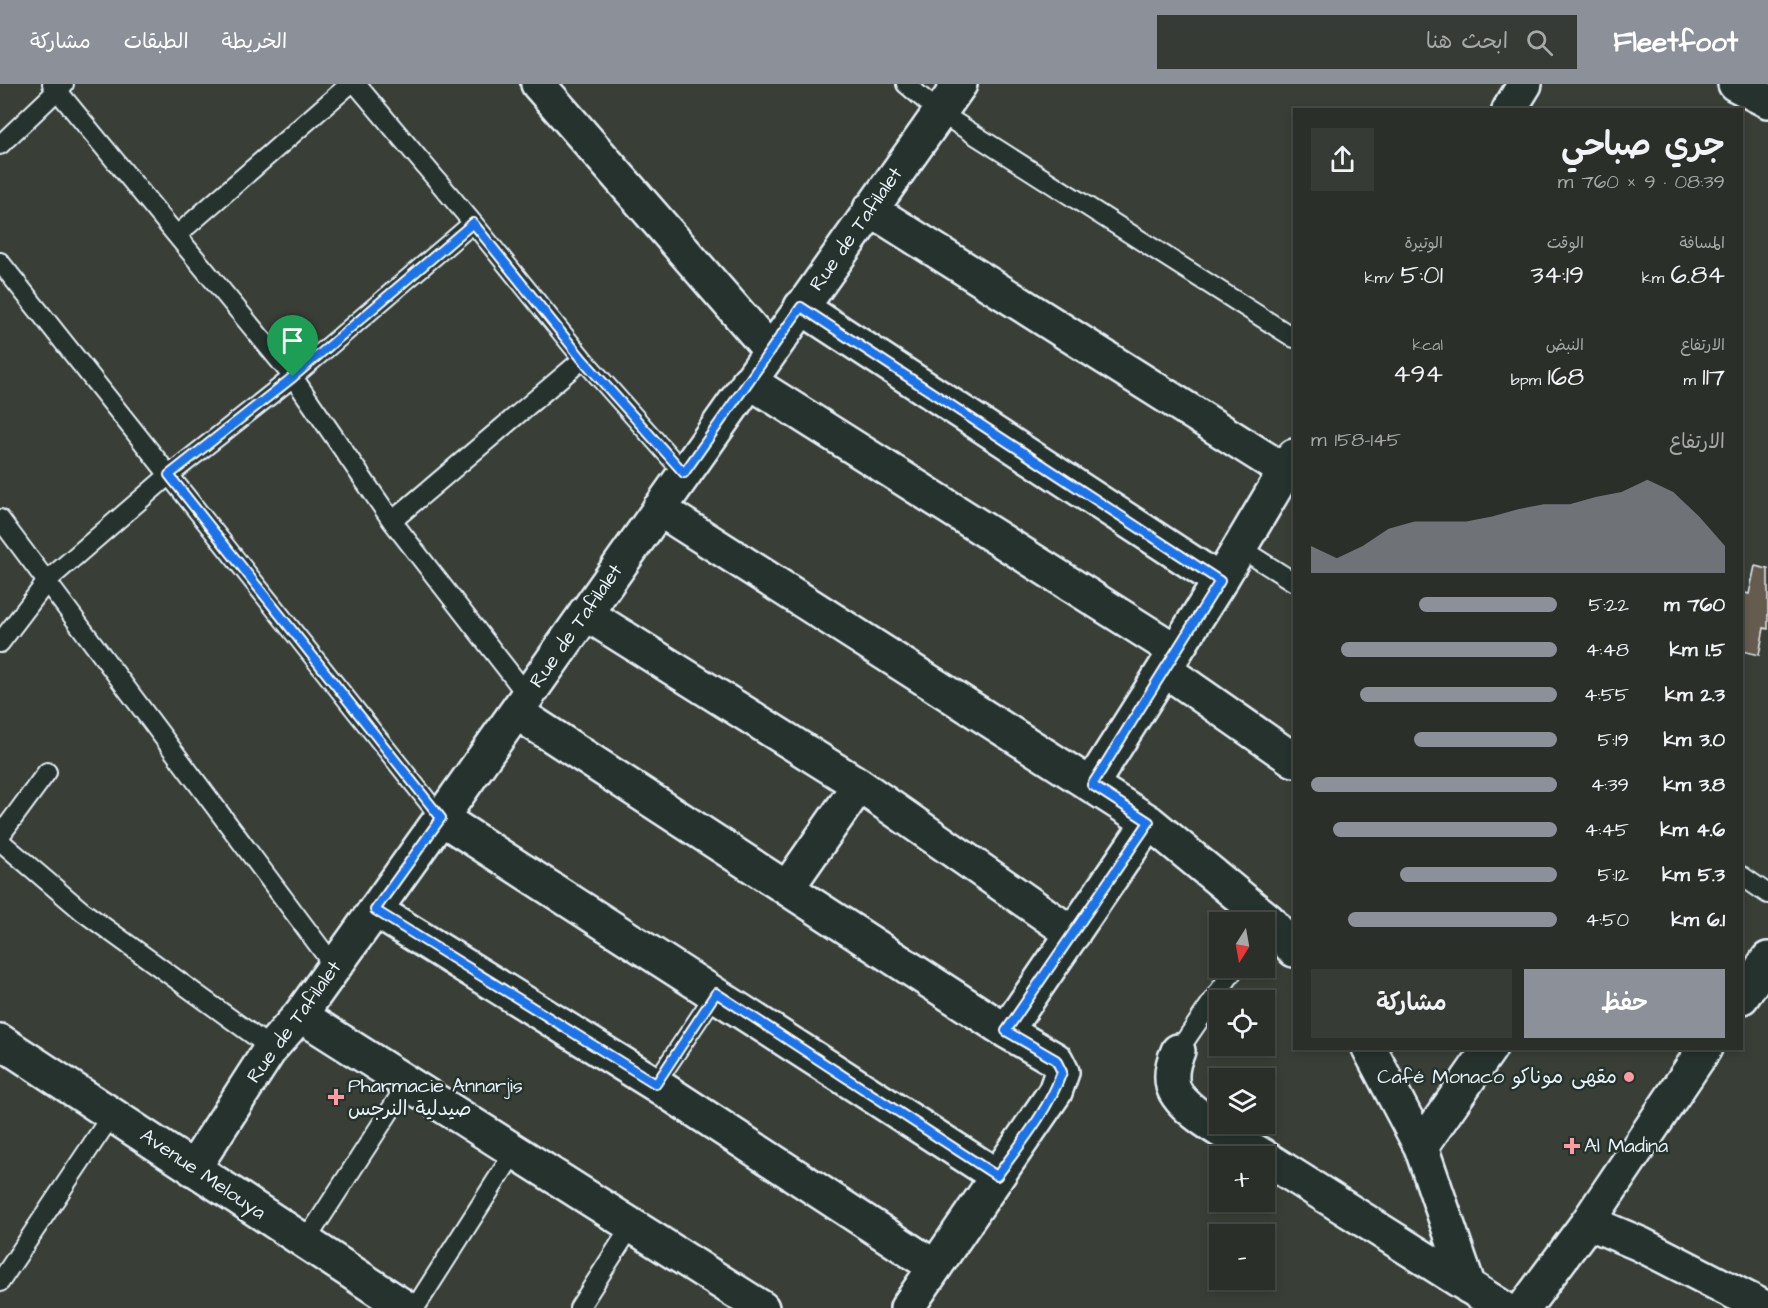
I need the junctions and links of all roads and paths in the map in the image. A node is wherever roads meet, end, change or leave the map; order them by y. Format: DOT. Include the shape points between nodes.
graph roads {
  1 [pos="350,84"];
  2 [pos="356,84"];
  3 [pos="538,84"];
  4 [pos="906,84"];
  5 [pos="960,84"];
  6 [pos="1525,84"];
  7 [pos="1735,84"];
  8 [pos="57,86"];
  9 [pos="1768,101"];
  10 [pos="1510,108"];
  11 [pos="939,112"];
  12 [pos="0,145"];
  13 [pos="870,209"];
  14 [pos="473,223"];
  15 [pos="177,235"];
  16 [pos="0,262"];
  17 [pos="801,307"];
  18 [pos="1293,337"];
  19 [pos="770,351"];
  20 [pos="583,360"];
  21 [pos="293,377"];
  22 [pos="749,381"];
  23 [pos="1290,464"];
  24 [pos="684,473"];
  25 [pos="169,475"];
  26 [pos="659,509"];
  27 [pos="0,519"];
  28 [pos="392,521"];
  29 [pos="1240,548"];
  30 [pos="48,580"];
  31 [pos="1220,581"];
  32 [pos="1293,581"];
  33 [pos="585,613"];
  34 [pos="0,643"];
  35 [pos="1171,660"];
  36 [pos="522,703"];
  37 [pos="1293,759"];
  38 [pos="47,772"];
  39 [pos="860,785"];
  40 [pos="1092,785"];
  41 [pos="441,818"];
  42 [pos="1149,822"];
  43 [pos="0,836"];
  44 [pos="0,841"];
  45 [pos="1743,877"];
  46 [pos="787,888"];
  47 [pos="1768,894"];
  48 [pos="375,910"];
  49 [pos="1254,912"];
  50 [pos="1275,931"];
  51 [pos="1072,934"];
  52 [pos="1293,949"];
  53 [pos="1768,959"];
  54 [pos="334,966"];
  55 [pos="1228,978"];
  56 [pos="716,993"];
  57 [pos="1743,996"];
  58 [pos="300,1015"];
  59 [pos="1006,1031"];
  60 [pos="0,1041"];
  61 [pos="271,1048"];
  62 [pos="1370,1050"];
  63 [pos="1489,1050"];
  64 [pos="1702,1050"];
  65 [pos="1178,1051"];
  66 [pos="408,1083"];
  67 [pos="656,1084"];
  68 [pos="113,1113"];
  69 [pos="1247,1146"];
  70 [pos="1420,1147"];
  71 [pos="515,1151"];
  72 [pos="1275,1164"];
  73 [pos="193,1169"];
  74 [pos="997,1176"];
  75 [pos="1588,1222"];
  76 [pos="632,1225"];
  77 [pos="305,1242"];
  78 [pos="935,1267"];
  79 [pos="0,1282"];
  80 [pos="1469,1287"];
  81 [pos="758,1307"];
  82 [pos="406,1308"];
  83 [pos="415,1308"];
  84 [pos="579,1308"];
  85 [pos="907,1308"];
  86 [pos="1503,1308"];
  87 [pos="1524,1308"];
  88 [pos="1765,1308"];
  1 -- 15 [label="lane"];
  2 -- 14 [label="lane"];
  3 -- 19 [label="street"];
  4 -- 11 [label="lane"];
  5 -- 11 [label="street, Rue de Tafilalet"];
  6 -- 10 [label="street"];
  7 -- 9 [label="street"];
  8 -- 12 [label="lane"];
  8 -- 15 [label="lane"];
  11 -- 13 [label="street, Rue de Tafilalet"];
  11 -- 18 [label="lane"];
  13 -- 17 [label="street, Rue de Tafilalet"];
  13 -- 23 [label="street"];
  14 -- 20 [label="lane"];
  14 -- 21 [label="lane"];
  15 -- 21 [label="lane"];
  16 -- 25 [label="lane"];
  17 -- 19 [label="street, Rue de Tafilalet"];
  17 -- 31 [label="street"];
  19 -- 22 [label="street, Rue de Tafilalet"];
  20 -- 24 [label="lane"];
  20 -- 28 [label="lane"];
  21 -- 25 [label="lane"];
  21 -- 28 [label="lane"];
  22 -- 24 [label="street, Rue de Tafilalet"];
  22 -- 35 [label="street"];
  23 -- 29 [label="street"];
  24 -- 26 [label="street, Rue de Tafilalet"];
  25 -- 30 [label="lane"];
  25 -- 41 [label="lane"];
  26 -- 33 [label="street, Rue de Tafilalet"];
  26 -- 40 [label="street"];
  27 -- 30 [label="lane"];
  28 -- 36 [label="lane"];
  29 -- 31 [label="street"];
  29 -- 32 [label="lane"];
  30 -- 34 [label="lane"];
  30 -- 54 [label="lane"];
  31 -- 35 [label="street"];
  33 -- 36 [label="street, Rue de Tafilalet"];
  33 -- 39 [label="street"];
  35 -- 37 [label="street"];
  35 -- 40 [label="street"];
  36 -- 41 [label="street, Rue de Tafilalet"];
  36 -- 46 [label="street"];
  38 -- 43 [label="lane"];
  39 -- 46 [label="street"];
  39 -- 51 [label="street"];
  40 -- 42 [label="street"];
  41 -- 48 [label="street, Rue de Tafilalet"];
  41 -- 56 [label="street"];
  42 -- 49 [label="street"];
  42 -- 51 [label="street"];
  44 -- 61 [label="lane" via="82,911"];
  45 -- 47 [label="lane"];
  46 -- 59 [label="street"];
  48 -- 54 [label="street, Rue de Tafilalet"];
  48 -- 67 [label="street"];
  50 -- 52 [label="street"];
  51 -- 59 [label="street"];
  53 -- 57 [label="street"];
  54 -- 58 [label="street, Rue de Tafilalet"];
  55 -- 65 [label="lane"];
  56 -- 67 [label="lane"];
  56 -- 74 [label="street"];
  58 -- 61 [label="street, Rue de Tafilalet"];
  58 -- 66 [label="street"];
  59 -- 74 [label="street" via="1056,1060 1062,1072 1054,1092"];
  60 -- 68 [label="street, Avenue Melouya"];
  61 -- 73 [label="street, Rue de Tafilalet"];
  62 -- 70 [label="street"];
  63 -- 70 [label="street"];
  64 -- 75 [label="street"];
  65 -- 69 [label="street" via="1172,1074 1179,1098"];
  66 -- 71 [label="street"];
  66 -- 77 [label="lane"];
  67 -- 78 [label="street"];
  68 -- 73 [label="street, Avenue Melouya"];
  68 -- 79 [label="lane"];
  70 -- 80 [label="street"];
  71 -- 76 [label="street"];
  71 -- 83 [label="lane"];
  72 -- 80 [label="street"];
  73 -- 77 [label="street, Avenue Melouya"];
  74 -- 78 [label="street"];
  75 -- 87 [label="street"];
  75 -- 88 [label="street"];
  76 -- 81 [label="street"];
  76 -- 84 [label="lane"];
  77 -- 82 [label="street, Avenue Melouya"];
  78 -- 85 [label="street"];
  80 -- 86 [label="street"];
}
